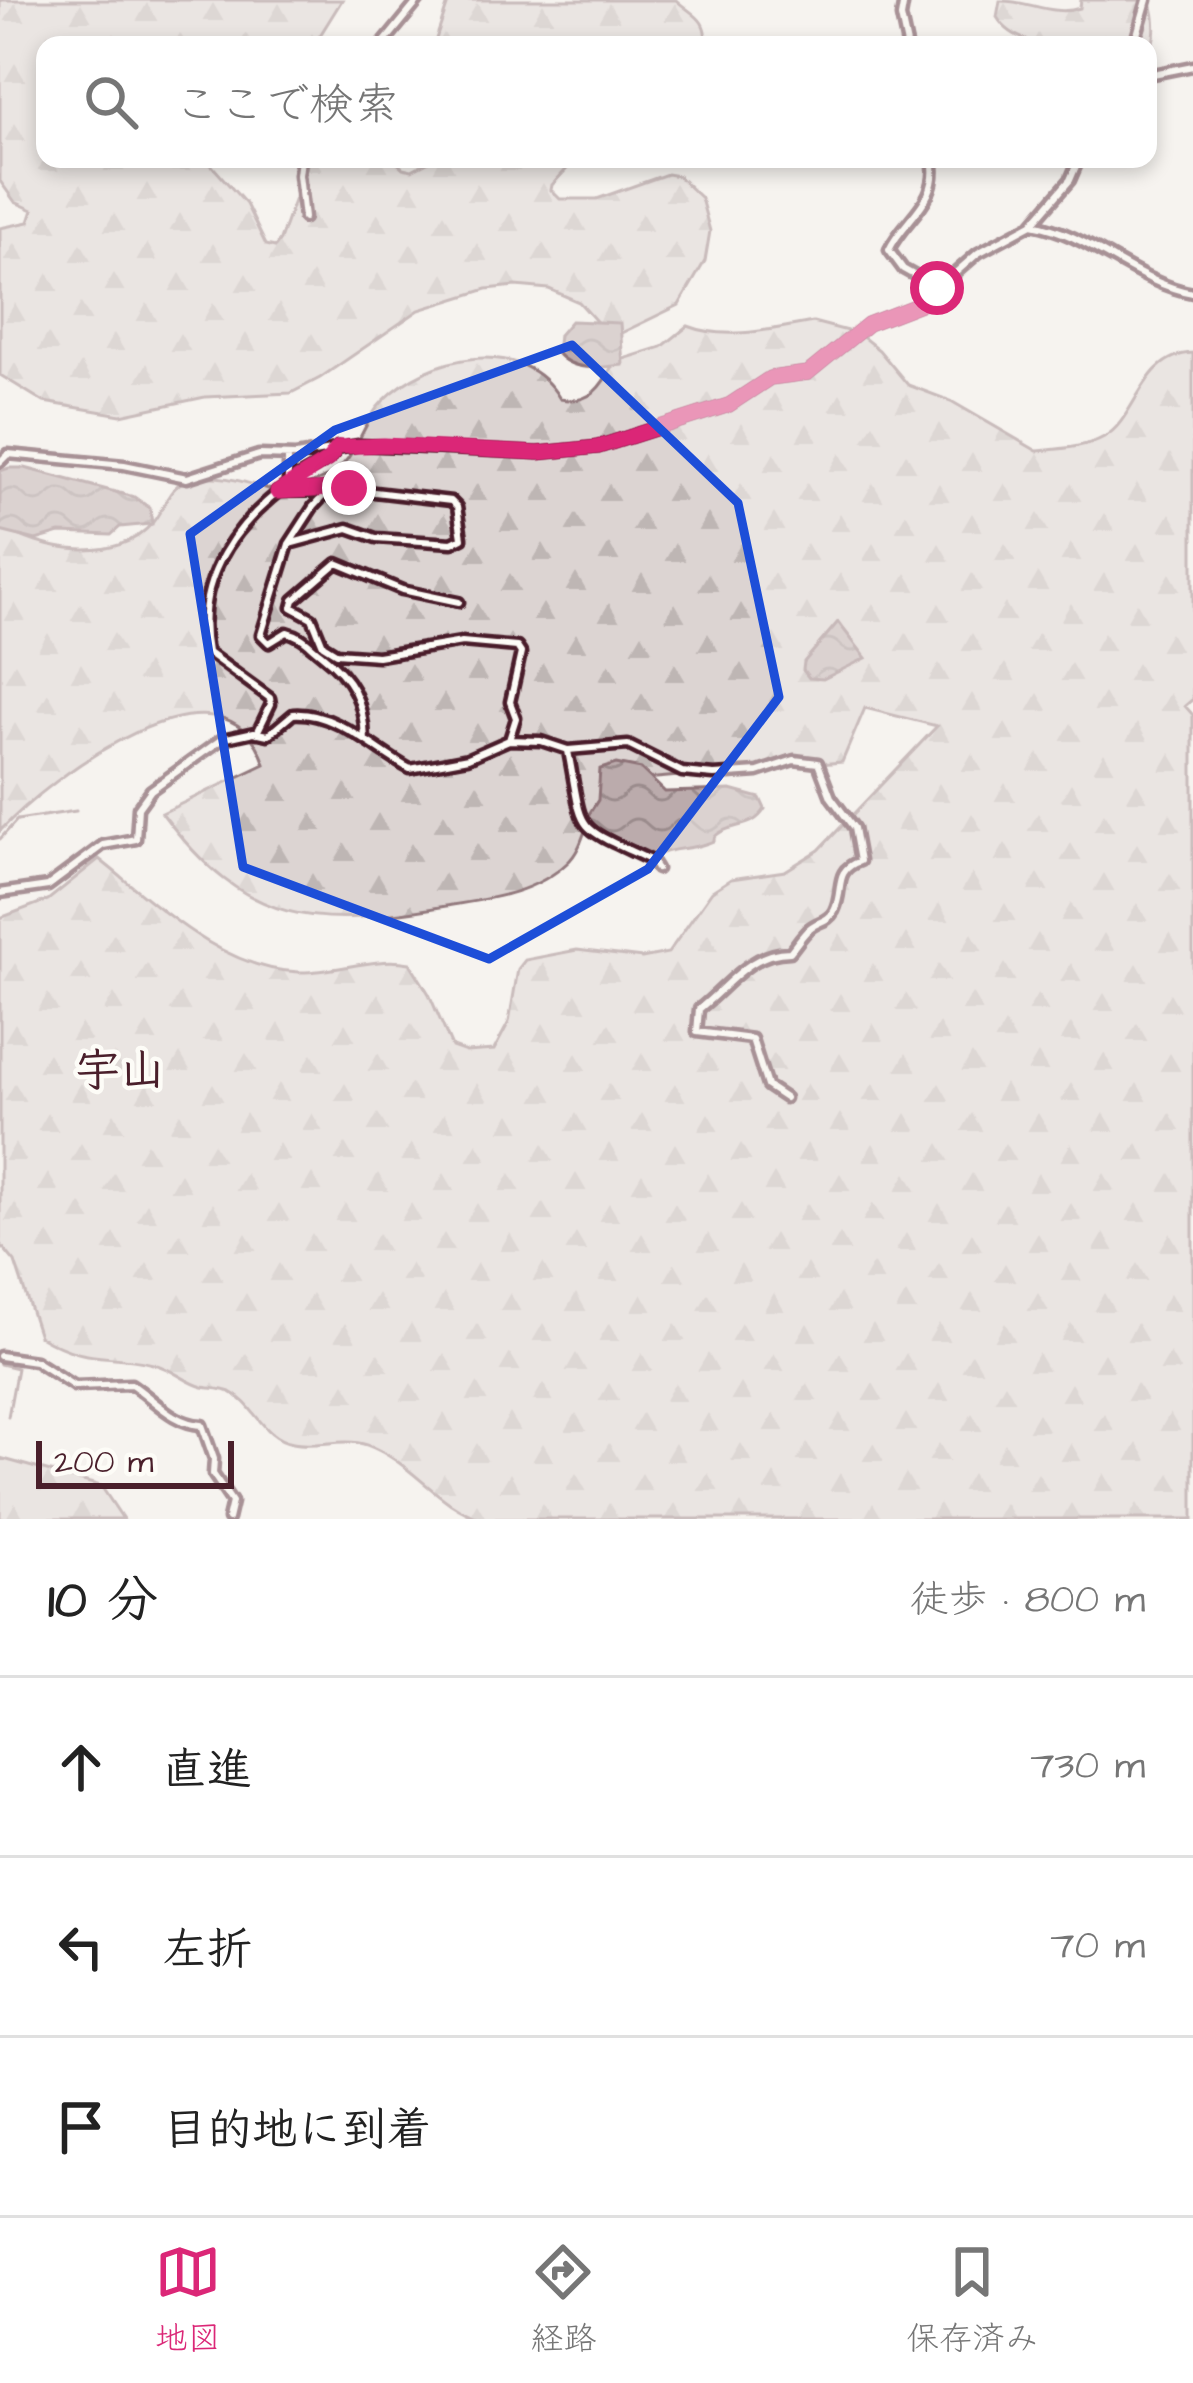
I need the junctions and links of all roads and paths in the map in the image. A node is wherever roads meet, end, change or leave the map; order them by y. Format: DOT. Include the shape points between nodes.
graph roads {
  1 [pos="419,0"];
  2 [pos="904,0"];
  3 [pos="1147,0"];
  4 [pos="389,36"];
  5 [pos="905,36"];
  6 [pos="1137,36"];
  7 [pos="1193,66"];
  8 [pos="1157,73"];
  9 [pos="301,168"];
  10 [pos="934,168"];
  11 [pos="1075,168"];
  12 [pos="304,218"];
  13 [pos="1032,224"];
  14 [pos="937,288"];
  15 [pos="1193,293"];
  16 [pos="338,447"];
  17 [pos="289,456"];
  18 [pos="0,463"];
  19 [pos="288,484"];
  20 [pos="330,488"];
  21 [pos="277,492"];
  22 [pos="289,544"];
  23 [pos="459,602"];
  24 [pos="257,733"];
  25 [pos="365,740"];
  26 [pos="509,740"];
  27 [pos="568,750"];
  28 [pos="657,869"];
  29 [pos="0,893"];
  30 [pos="785,1098"];
  31 [pos="0,1356"];
  32 [pos="228,1519"];
  1 -- 4 [label="street"];
  2 -- 5 [label="street"];
  3 -- 6 [label="street"];
  7 -- 8 [label="street"];
  9 -- 12 [label="street"];
  10 -- 14 [label="street" via="925,205 889,250 903,269"];
  11 -- 13 [label="street"];
  13 -- 14 [label="street" via="997,240"];
  13 -- 15 [label="street"];
  14 -- 16 [label="street" via="920,304 868,324 808,373 770,378 729,405 598,447"];
  16 -- 17 [label="street"];
  16 -- 19 [label="street"];
  17 -- 18 [label="street" via="260,454 187,478 21,453"];
  17 -- 19 [label="street"];
  19 -- 21 [label="street"];
  20 -- 21 [label="street"];
  20 -- 22 [label="street"];
  20 -- 22 [label="street" via="451,501 462,538 390,539 348,528"];
  21 -- 24 [label="street" via="236,536 205,598 207,652 270,698"];
  22 -- 25 [label="street" via="261,635 269,643 298,635 345,674 356,686"];
  23 -- 26 [label="street" via="337,563 292,607 312,618 323,645 336,653 378,656 462,642 517,647"];
  24 -- 25 [label="street" via="268,735 301,712"];
  24 -- 29 [label="street" via="222,739 151,790 138,808 136,839 103,845 48,886"];
  25 -- 26 [label="street" via="410,769"];
  26 -- 27 [label="street"];
  27 -- 28 [label="street" via="586,830"];
  27 -- 30 [label="street" via="628,745 682,772 714,776 818,763 854,828 860,860 840,875 830,918 790,952 749,962 699,1009 698,1032 752,1039 767,1086"];
  31 -- 32 [label="street" via="34,1361 74,1386 131,1384 169,1414 202,1425 213,1474 232,1502"];
}
